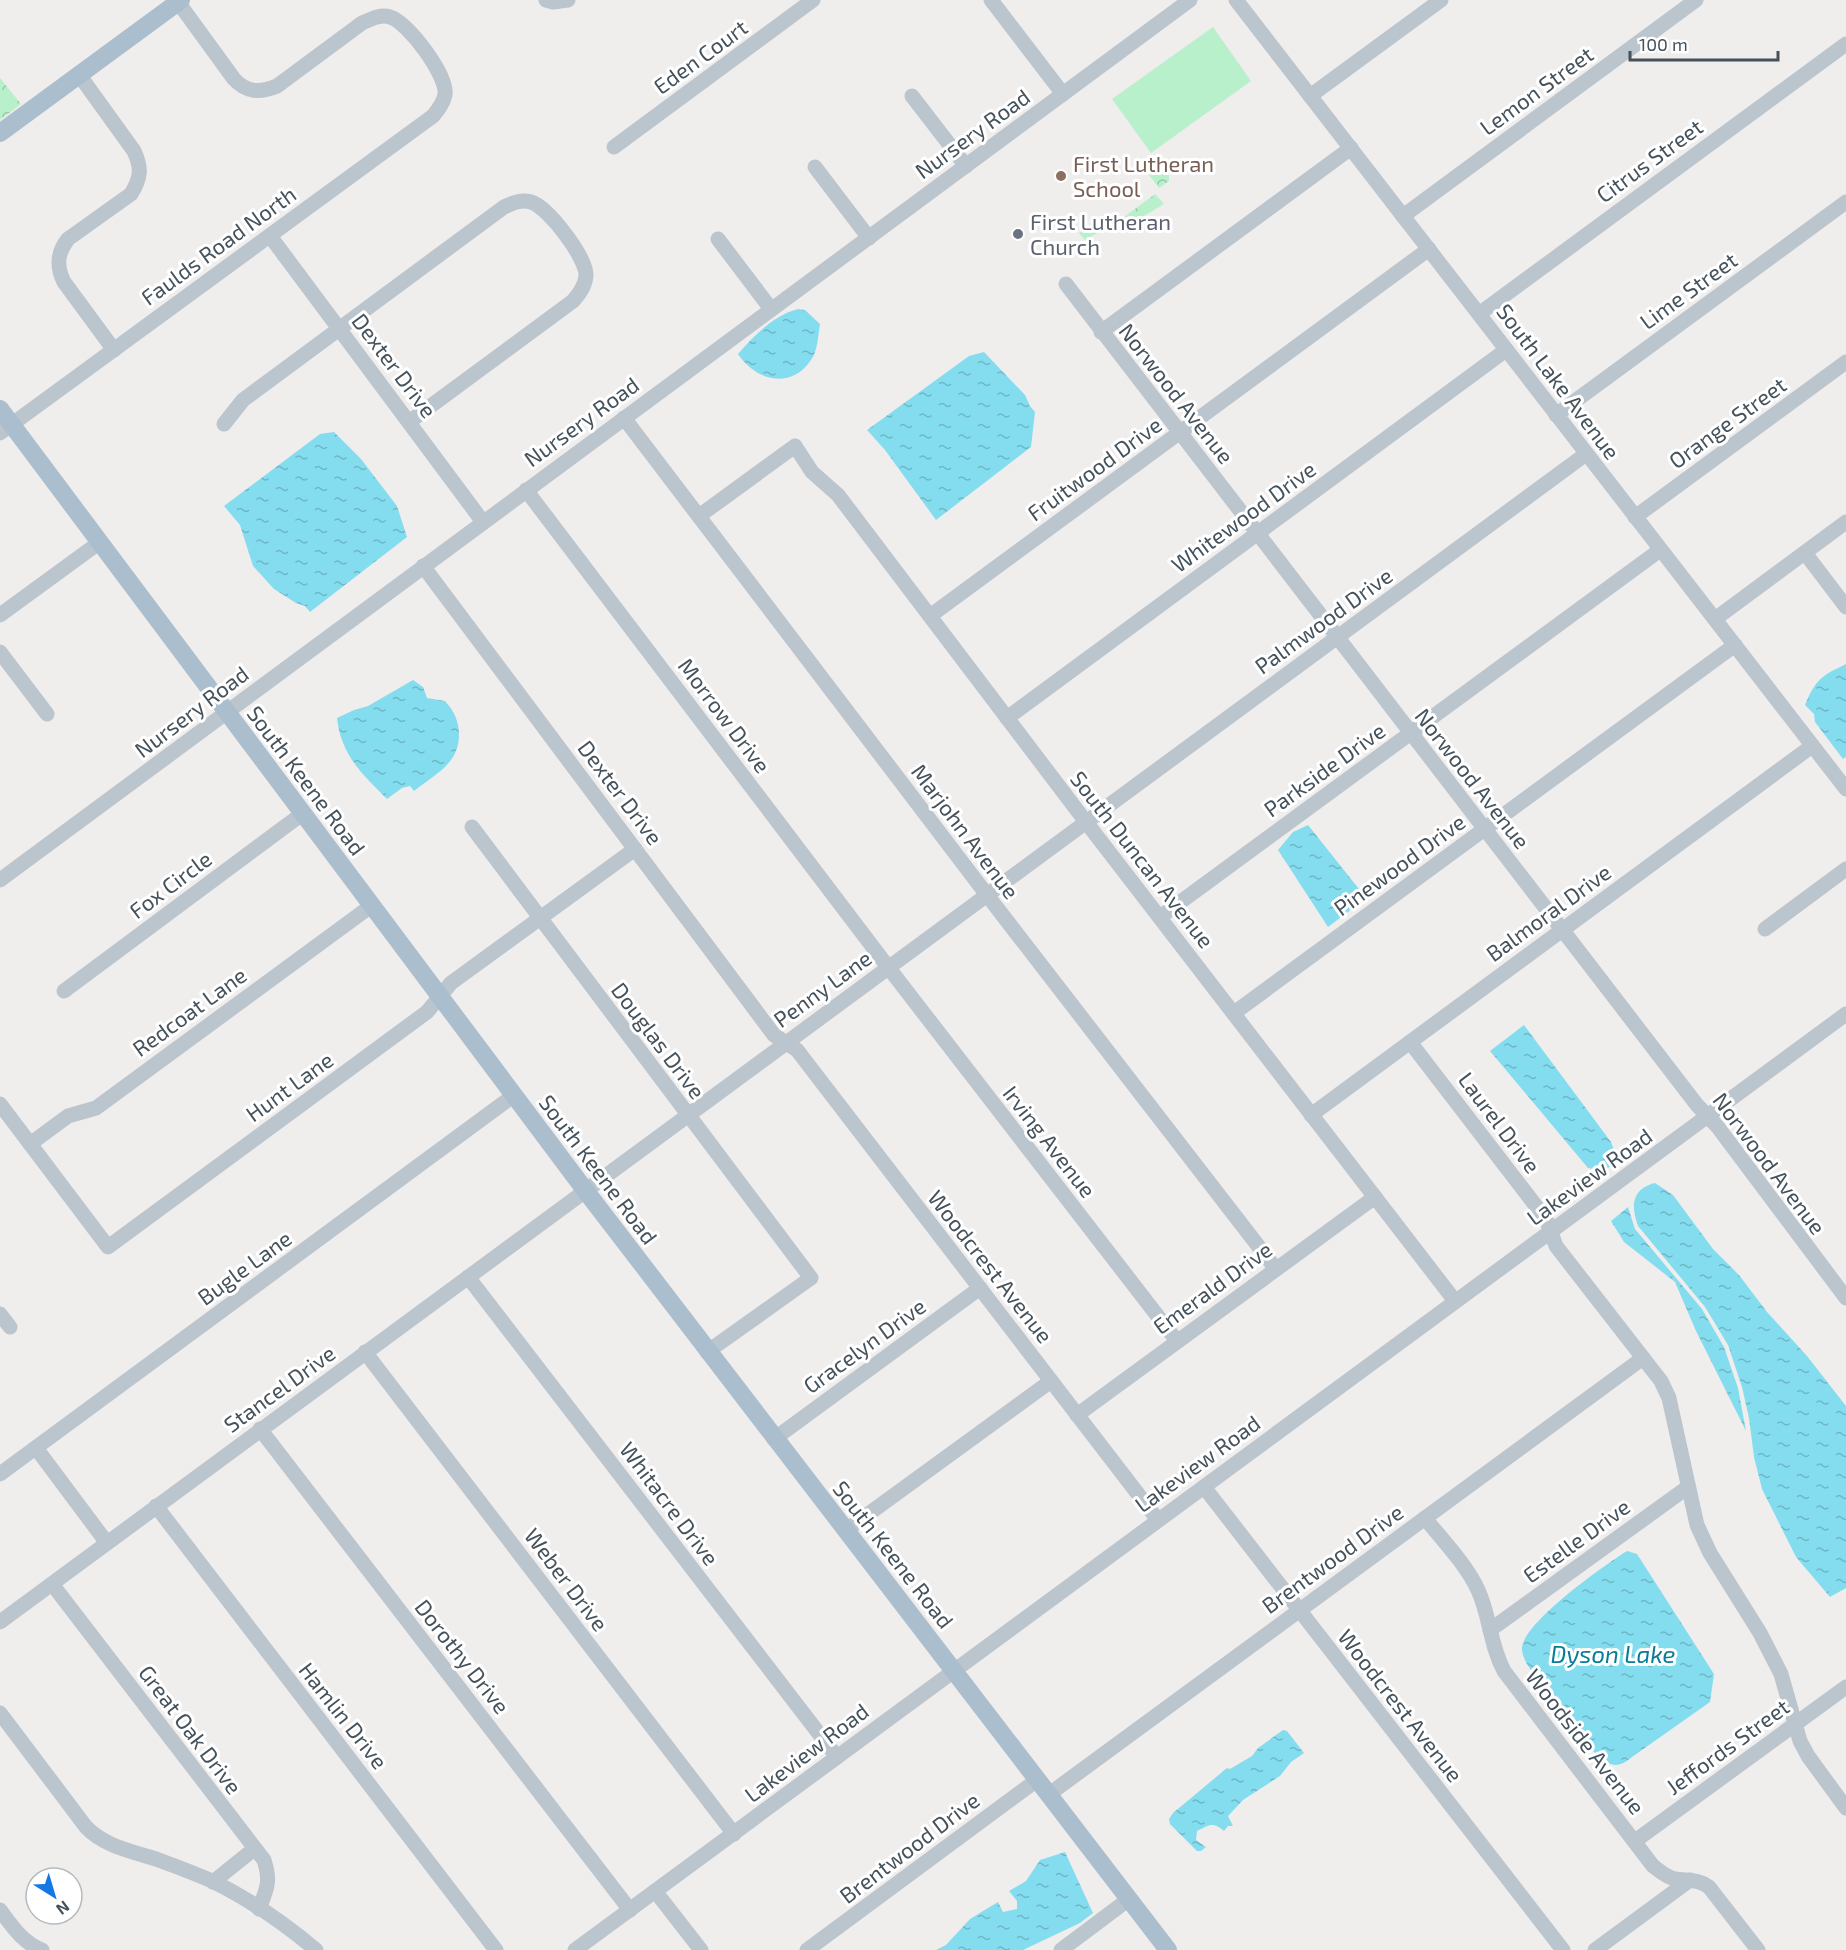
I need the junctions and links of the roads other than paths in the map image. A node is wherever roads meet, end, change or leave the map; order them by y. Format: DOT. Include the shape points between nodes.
graph roads {
  1 [pos="813,0"];
  2 [pos="991,0"];
  3 [pos="1190,0"];
  4 [pos="1236,0"];
  5 [pos="1441,0"];
  6 [pos="1695,0"];
  7 [pos="180,1"];
  8 [pos="1846,44"];
  9 [pos="80,76"];
  10 [pos="1063,94"];
  11 [pos="912,96"];
  12 [pos="1310,96"];
  13 [pos="0,133"];
  14 [pos="614,147"];
  15 [pos="1351,148"];
  16 [pos="966,166"];
  17 [pos="815,167"];
  18 [pos="1846,202"];
  19 [pos="1402,216"];
  20 [pos="270,236"];
  21 [pos="868,238"];
  22 [pos="718,239"];
  23 [pos="1429,249"];
  24 [pos="1066,284"];
  25 [pos="771,309"];
  26 [pos="1479,314"];
  27 [pos="340,329"];
  28 [pos="1101,332"];
  29 [pos="114,350"];
  30 [pos="1506,350"];
  31 [pos="1846,362"];
  32 [pos="0,409"];
  33 [pos="1556,415"];
  34 [pos="624,418"];
  35 [pos="409,422"];
  36 [pos="224,424"];
  37 [pos="6,429"];
  38 [pos="1180,433"];
  39 [pos="1586,454"];
  40 [pos="526,490"];
  41 [pos="699,516"];
  42 [pos="1635,517"];
  43 [pos="483,522"];
  44 [pos="1846,522"];
  45 [pos="1257,534"];
  46 [pos="100,542"];
  47 [pos="1660,550"];
  48 [pos="1805,553"];
  49 [pos="423,566"];
  50 [pos="1846,607"];
  51 [pos="0,615"];
  52 [pos="930,616"];
  53 [pos="1715,619"];
  54 [pos="1336,638"];
  55 [pos="1735,645"];
  56 [pos="0,652"];
  57 [pos="226,713"];
  58 [pos="47,714"];
  59 [pos="1007,718"];
  60 [pos="1410,734"];
  61 [pos="1812,746"];
  62 [pos="1846,789"];
  63 [pos="302,813"];
  64 [pos="1086,822"];
  65 [pos="472,827"];
  66 [pos="1484,830"];
  67 [pos="635,849"];
  68 [pos="1846,869"];
  69 [pos="0,880"];
  70 [pos="987,895"];
  71 [pos="371,906"];
  72 [pos="1160,917"];
  73 [pos="540,919"];
  74 [pos="1765,929"];
  75 [pos="1562,930"];
  76 [pos="888,967"];
  77 [pos="64,991"];
  78 [pos="440,997"];
  79 [pos="1234,1013"];
  80 [pos="1846,1014"];
  81 [pos="786,1042"];
  82 [pos="1410,1042"];
  83 [pos="513,1096"];
  84 [pos="0,1104"];
  85 [pos="687,1115"];
  86 [pos="1311,1115"];
  87 [pos="1708,1116"];
  88 [pos="30,1144"];
  89 [pos="585,1190"];
  90 [pos="1375,1197"];
  91 [pos="1551,1232"];
  92 [pos="1276,1269"];
  93 [pos="468,1277"];
  94 [pos="980,1288"];
  95 [pos="1846,1298"];
  96 [pos="1455,1301"];
  97 [pos="0,1314"];
  98 [pos="10,1328"];
  99 [pos="1177,1341"];
  100 [pos="365,1352"];
  101 [pos="707,1352"];
  102 [pos="1643,1358"];
  103 [pos="1051,1380"];
  104 [pos="1077,1415"];
  105 [pos="260,1429"];
  106 [pos="774,1438"];
  107 [pos="36,1448"];
  108 [pos="0,1474"];
  109 [pos="1204,1487"];
  110 [pos="1688,1487"];
  111 [pos="156,1506"];
  112 [pos="1425,1518"];
  113 [pos="1158,1520"];
  114 [pos="845,1531"];
  115 [pos="107,1543"];
  116 [pos="52,1584"];
  117 [pos="1300,1610"];
  118 [pos="0,1622"];
  119 [pos="1490,1630"];
  120 [pos="954,1670"];
  121 [pos="1846,1687"];
  122 [pos="0,1713"];
  123 [pos="1795,1724"];
  124 [pos="837,1757"];
  125 [pos="1037,1780"];
  126 [pos="1048,1795"];
  127 [pos="1846,1808"];
  128 [pos="734,1834"];
  129 [pos="1635,1841"];
  130 [pos="254,1849"];
  131 [pos="1690,1880"];
  132 [pos="213,1882"];
  133 [pos="655,1891"];
  134 [pos="1129,1899"];
  135 [pos="259,1909"];
  136 [pos="0,1910"];
  137 [pos="630,1910"];
  138 [pos="42,1950"];
  139 [pos="316,1950"];
  140 [pos="496,1950"];
  141 [pos="575,1950"];
  142 [pos="701,1950"];
  143 [pos="807,1950"];
  144 [pos="1061,1950"];
  145 [pos="1168,1950"];
  146 [pos="1563,1950"];
  147 [pos="1595,1950"];
  148 [pos="1758,1950"];
  1 -- 14 [label="street, Eden Court"];
  2 -- 10 [label="street"];
  3 -- 10 [label="street, Nursery Road"];
  4 -- 12 [label="street, South Lake Avenue"];
  5 -- 12 [label="street"];
  6 -- 19 [label="street, Lemon Street"];
  7 -- 9 [label="main road"];
  7 -- 20 [label="street, Faulds Road North" via="234,79 251,91 277,86 362,23 387,16 407,28 444,84 445,96 433,116"];
  8 -- 26 [label="street, Citrus Street"];
  9 -- 13 [label="main road"];
  9 -- 29 [label="street" via="134,151 141,173 130,194 68,239 57,261 64,282"];
  10 -- 16 [label="street, Nursery Road"];
  11 -- 16 [label="street"];
  12 -- 15 [label="street, South Lake Avenue"];
  15 -- 19 [label="street, South Lake Avenue"];
  15 -- 28 [label="street"];
  16 -- 21 [label="street, Nursery Road"];
  17 -- 21 [label="street"];
  18 -- 33 [label="street, Lime Street"];
  19 -- 23 [label="street, South Lake Avenue"];
  20 -- 27 [label="street, Dexter Drive"];
  20 -- 29 [label="street, Faulds Road North"];
  21 -- 25 [label="street, Nursery Road"];
  22 -- 25 [label="street"];
  23 -- 26 [label="street, South Lake Avenue"];
  23 -- 38 [label="street, Fruitwood Drive"];
  24 -- 28 [label="street, Norwood Avenue"];
  25 -- 34 [label="street, Nursery Road"];
  26 -- 30 [label="street, South Lake Avenue"];
  27 -- 35 [label="street, Dexter Drive"];
  27 -- 35 [label="street" via="516,201 529,201 546,211 573,247 586,267 586,277 573,301"];
  27 -- 36 [label="street" via="243,400"];
  28 -- 38 [label="street, Norwood Avenue"];
  29 -- 37 [label="street, Faulds Road North"];
  30 -- 33 [label="street, South Lake Avenue"];
  30 -- 45 [label="street, Whitewood Drive"];
  31 -- 42 [label="street, Orange Street"];
  32 -- 37 [label="main road, South Keene Road"];
  33 -- 39 [label="street, South Lake Avenue"];
  34 -- 40 [label="street, Nursery Road"];
  34 -- 41 [label="street, Marjohn Avenue"];
  35 -- 43 [label="street, Dexter Drive"];
  37 -- 46 [label="main road, South Keene Road"];
  38 -- 45 [label="street, Norwood Avenue"];
  38 -- 52 [label="street, Fruitwood Drive"];
  39 -- 42 [label="street, South Lake Avenue"];
  39 -- 54 [label="street, Palmwood Drive"];
  40 -- 43 [label="street, Nursery Road"];
  40 -- 76 [label="street, Morrow Drive"];
  41 -- 52 [label="street, South Duncan Avenue" via="795,446 812,472 838,495"];
  41 -- 70 [label="street, Marjohn Avenue"];
  42 -- 47 [label="street, South Lake Avenue"];
  43 -- 49 [label="street, Nursery Road"];
  44 -- 48 [label="street"];
  45 -- 54 [label="street, Norwood Avenue"];
  45 -- 59 [label="street, Whitewood Drive"];
  46 -- 51 [label="street"];
  46 -- 57 [label="main road, South Keene Road"];
  47 -- 53 [label="street, South Lake Avenue"];
  47 -- 60 [label="street, Parkside Drive"];
  48 -- 50 [label="street"];
  48 -- 53 [label="street"];
  49 -- 57 [label="street, Nursery Road"];
  49 -- 67 [label="street, Dexter Drive"];
  52 -- 59 [label="street, South Duncan Avenue"];
  53 -- 55 [label="street, South Lake Avenue"];
  54 -- 60 [label="street, Norwood Avenue"];
  54 -- 64 [label="street, Palmwood Drive"];
  55 -- 61 [label="street, South Lake Avenue"];
  55 -- 66 [label="street, Pinewood Drive"];
  56 -- 58 [label="street"];
  57 -- 63 [label="main road, South Keene Road"];
  57 -- 69 [label="street, Nursery Road"];
  59 -- 64 [label="street, South Duncan Avenue"];
  60 -- 66 [label="street, Norwood Avenue"];
  60 -- 72 [label="street, Parkside Drive"];
  61 -- 62 [label="street, South Lake Avenue"];
  61 -- 75 [label="street, Balmoral Drive"];
  63 -- 71 [label="main road, South Keene Road"];
  63 -- 77 [label="street, Fox Circle"];
  64 -- 70 [label="street, Penny Lane"];
  64 -- 72 [label="street, South Duncan Avenue"];
  65 -- 73 [label="street, Douglas Drive"];
  66 -- 75 [label="street, Norwood Avenue"];
  66 -- 79 [label="street, Pinewood Drive"];
  67 -- 73 [label="street, Hunt Lane"];
  67 -- 81 [label="street, Dexter Drive" via="774,1035"];
  68 -- 74 [label="street"];
  70 -- 76 [label="street, Penny Lane"];
  70 -- 92 [label="street, Marjohn Avenue"];
  71 -- 78 [label="main road, South Keene Road"];
  71 -- 88 [label="street, Redcoat Lane" via="96,1108 68,1116"];
  72 -- 79 [label="street, South Duncan Avenue"];
  73 -- 78 [label="street, Hunt Lane" via="451,983"];
  73 -- 85 [label="street, Douglas Drive"];
  75 -- 82 [label="street, Balmoral Drive"];
  75 -- 87 [label="street, Norwood Avenue"];
  76 -- 81 [label="street, Penny Lane"];
  76 -- 99 [label="street, Irving Avenue"];
  78 -- 83 [label="main road, South Keene Road"];
  78 -- 88 [label="street, Hunt Lane" via="427,1012 108,1247"];
  79 -- 86 [label="street, South Duncan Avenue"];
  80 -- 87 [label="street, Lakeview Road"];
  81 -- 85 [label="street, Penny Lane"];
  81 -- 94 [label="street, Woodcrest Avenue" via="797,1050"];
  82 -- 86 [label="street, Balmoral Drive"];
  82 -- 91 [label="street, Laurel Drive" via="1546,1219"];
  83 -- 89 [label="main road, South Keene Road"];
  83 -- 107 [label="street, Bugle Lane"];
  84 -- 88 [label="street, Hunt Lane"];
  85 -- 89 [label="street, Penny Lane"];
  85 -- 101 [label="street, Douglas Drive" via="811,1278"];
  86 -- 90 [label="street, South Duncan Avenue"];
  87 -- 91 [label="street, Lakeview Road"];
  87 -- 95 [label="street, Norwood Avenue"];
  89 -- 93 [label="street, Stancel Drive"];
  89 -- 101 [label="main road, South Keene Road"];
  90 -- 92 [label="street, Emerald Drive"];
  90 -- 96 [label="street, South Duncan Avenue"];
  91 -- 96 [label="street, Lakeview Road"];
  91 -- 102 [label="street" via="1556,1246"];
  92 -- 99 [label="street, Emerald Drive"];
  93 -- 100 [label="street, Stancel Drive"];
  93 -- 124 [label="street, Whitacre Drive"];
  94 -- 103 [label="street, Woodcrest Avenue"];
  94 -- 106 [label="street, Gracelyn Drive"];
  96 -- 109 [label="street, Lakeview Road"];
  97 -- 98 [label="street"];
  99 -- 104 [label="street, Emerald Drive"];
  100 -- 105 [label="street, Stancel Drive"];
  100 -- 128 [label="street, Weber Drive"];
  101 -- 106 [label="main road, South Keene Road"];
  102 -- 110 [label="street" via="1669,1398"];
  102 -- 112 [label="street, Brentwood Drive"];
  103 -- 104 [label="street, Woodcrest Avenue"];
  103 -- 114 [label="street"];
  104 -- 113 [label="street, Woodcrest Avenue"];
  105 -- 111 [label="street, Stancel Drive"];
  105 -- 137 [label="street, Dorothy Drive"];
  106 -- 114 [label="main road, South Keene Road"];
  107 -- 108 [label="street, Bugle Lane"];
  107 -- 115 [label="street"];
  109 -- 113 [label="street, Lakeview Road"];
  109 -- 117 [label="street, Woodcrest Avenue"];
  110 -- 119 [label="street, Estelle Drive"];
  110 -- 123 [label="street" via="1697,1525 1710,1553 1781,1674"];
  111 -- 115 [label="street, Stancel Drive"];
  111 -- 140 [label="street, Hamlin Drive"];
  112 -- 117 [label="street, Brentwood Drive"];
  112 -- 119 [label="street, Woodside Avenue" via="1478,1589"];
  113 -- 120 [label="street, Lakeview Road"];
  114 -- 120 [label="main road, South Keene Road"];
  115 -- 116 [label="street, Stancel Drive"];
  116 -- 118 [label="street, Stancel Drive"];
  116 -- 130 [label="street, Great Oak Drive"];
  117 -- 126 [label="street, Brentwood Drive"];
  117 -- 146 [label="street, Woodcrest Avenue"];
  119 -- 129 [label="street, Woodside Avenue" via="1504,1671"];
  120 -- 124 [label="street, Lakeview Road"];
  120 -- 125 [label="main road, South Keene Road"];
  121 -- 123 [label="street, Jeffords Street"];
  122 -- 132 [label="street" via="96,1838"];
  123 -- 127 [label="street" via="1808,1756"];
  123 -- 129 [label="street, Jeffords Street"];
  124 -- 128 [label="street, Lakeview Road"];
  125 -- 126 [label="main road, South Keene Road"];
  125 -- 143 [label="street, Brentwood Drive"];
  126 -- 134 [label="main road, South Keene Road"];
  128 -- 133 [label="street, Lakeview Road"];
  129 -- 131 [label="street, Woodside Avenue" via="1664,1874"];
  130 -- 132 [label="street"];
  130 -- 135 [label="street, Great Oak Drive" via="264,1860 269,1876"];
  131 -- 147 [label="street"];
  131 -- 148 [label="street, Woodside Avenue" via="1702,1881 1709,1887"];
  132 -- 135 [label="street"];
  133 -- 137 [label="street, Lakeview Road"];
  133 -- 142 [label="street"];
  134 -- 144 [label="street"];
  134 -- 145 [label="main road, South Keene Road"];
  135 -- 139 [label="street"];
  136 -- 138 [label="street" via="31,1946"];
  137 -- 141 [label="street, Lakeview Road"];
}
